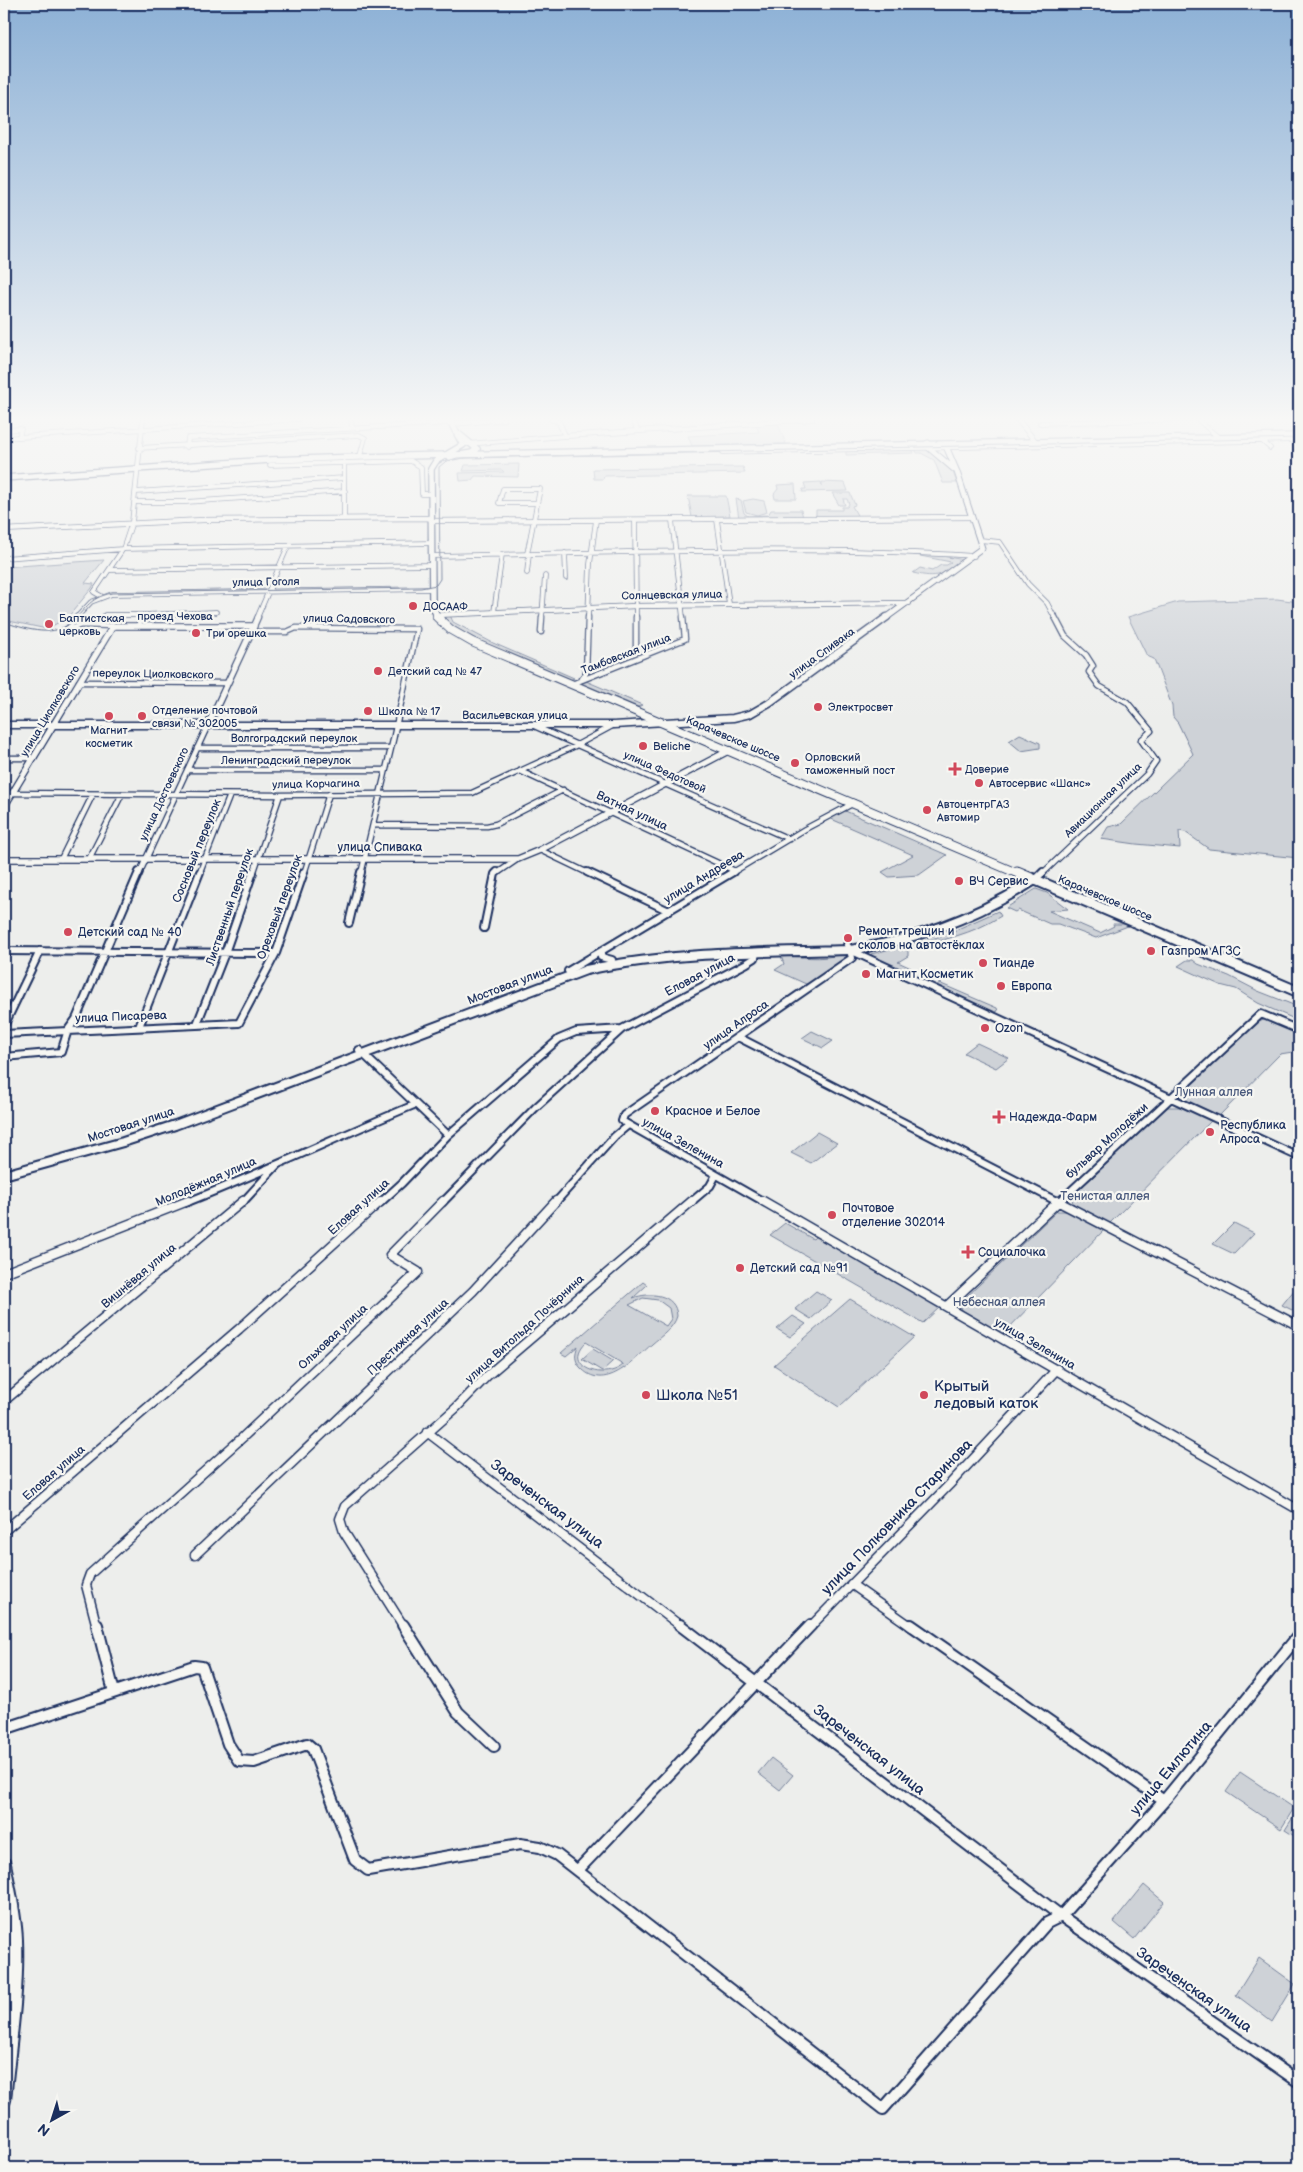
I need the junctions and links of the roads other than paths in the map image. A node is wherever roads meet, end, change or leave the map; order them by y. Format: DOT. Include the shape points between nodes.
graph roads {
  1 [pos="219,520"];
  2 [pos="431,520"];
  3 [pos="533,520"];
  4 [pos="596,520"];
  5 [pos="635,520"];
  6 [pos="672,520"];
  7 [pos="717,520"];
  8 [pos="973,520"];
  9 [pos="132,522"];
  10 [pos="4,530"];
  11 [pos="980,540"];
  12 [pos="432,543"];
  13 [pos="288,546"];
  14 [pos="123,548"];
  15 [pos="721,552"];
  16 [pos="565,553"];
  17 [pos="593,553"];
  18 [pos="637,553"];
  19 [pos="675,553"];
  20 [pos="502,554"];
  21 [pos="528,554"];
  22 [pos="432,556"];
  23 [pos="974,556"];
  24 [pos="4,558"];
  25 [pos="432,565"];
  26 [pos="280,567"];
  27 [pos="109,570"];
  28 [pos="527,573"];
  29 [pos="545,576"];
  30 [pos="566,578"];
  31 [pos="432,589"];
  32 [pos="271,591"];
  33 [pos="101,596"];
  34 [pos="909,603"];
  35 [pos="729,604"];
  36 [pos="680,605"];
  37 [pos="636,606"];
  38 [pos="590,608"];
  39 [pos="541,610"];
  40 [pos="216,612"];
  41 [pos="494,612"];
  42 [pos="105,615"];
  43 [pos="143,615"];
  44 [pos="435,615"];
  45 [pos="114,626"];
  46 [pos="138,626"];
  47 [pos="254,626"];
  48 [pos="252,632"];
  49 [pos="541,632"];
  50 [pos="636,650"];
  51 [pos="580,680"];
  52 [pos="79,682"];
  53 [pos="227,683"];
  54 [pos="572,684"];
  55 [pos="627,707"];
  56 [pos="666,723"];
  57 [pos="398,724"];
  58 [pos="532,724"];
  59 [pos="4,725"];
  60 [pos="208,725"];
  61 [pos="614,725"];
  62 [pos="51,726"];
  63 [pos="577,745"];
  64 [pos="197,748"];
  65 [pos="391,748"];
  66 [pos="730,750"];
  67 [pos="4,758"];
  68 [pos="33,758"];
  69 [pos="187,770"];
  70 [pos="385,770"];
  71 [pos="520,771"];
  72 [pos="665,783"];
  73 [pos="563,790"];
  74 [pos="4,793"];
  75 [pos="13,793"];
  76 [pos="380,793"];
  77 [pos="93,794"];
  78 [pos="122,794"];
  79 [pos="330,794"];
  80 [pos="176,795"];
  81 [pos="230,795"];
  82 [pos="280,795"];
  83 [pos="854,803"];
  84 [pos="4,807"];
  85 [pos="612,812"];
  86 [pos="373,825"];
  87 [pos="789,839"];
  88 [pos="540,850"];
  89 [pos="60,858"];
  90 [pos="89,858"];
  91 [pos="205,858"];
  92 [pos="257,858"];
  93 [pos="309,858"];
  94 [pos="365,858"];
  95 [pos="4,859"];
  96 [pos="145,859"];
  97 [pos="518,859"];
  98 [pos="735,871"];
  99 [pos="1032,879"];
  100 [pos="669,911"];
  101 [pos="349,923"];
  102 [pos="484,928"];
  103 [pos="848,948"];
  104 [pos="4,951"];
  105 [pos="40,951"];
  106 [pos="105,951"];
  107 [pos="167,952"];
  108 [pos="225,952"];
  109 [pos="602,952"];
  110 [pos="276,953"];
  111 [pos="756,953"];
  112 [pos="612,960"];
  113 [pos="568,971"];
  114 [pos="1299,992"];
  115 [pos="239,1023"];
  116 [pos="197,1024"];
  117 [pos="4,1026"];
  118 [pos="139,1028"];
  119 [pos="622,1029"];
  120 [pos="68,1030"];
  121 [pos="1299,1030"];
  122 [pos="4,1034"];
  123 [pos="738,1037"];
  124 [pos="361,1053"];
  125 [pos="4,1057"];
  126 [pos="1170,1098"];
  127 [pos="414,1105"];
  128 [pos="627,1126"];
  129 [pos="448,1135"];
  130 [pos="1299,1157"];
  131 [pos="282,1161"];
  132 [pos="4,1170"];
  133 [pos="4,1175"];
  134 [pos="716,1175"];
  135 [pos="1057,1202"];
  136 [pos="4,1273"];
  137 [pos="947,1306"];
  138 [pos="1299,1326"];
  139 [pos="1058,1369"];
  140 [pos="4,1401"];
  141 [pos="427,1432"];
  142 [pos="1299,1510"];
  143 [pos="4,1531"];
  144 [pos="195,1556"];
  145 [pos="851,1584"];
  146 [pos="1299,1635"];
  147 [pos="756,1682"];
  148 [pos="114,1692"];
  149 [pos="4,1729"];
  150 [pos="494,1746"];
  151 [pos="1164,1801"];
  152 [pos="4,1864"];
  153 [pos="578,1870"];
  154 [pos="1061,1916"];
  155 [pos="1299,2082"];
  156 [pos="4,2100"];
  1 -- 9 [label="street"];
  2 -- 12 [label="main road"];
  3 -- 21 [label="street"];
  4 -- 17 [label="street"];
  5 -- 18 [label="street"];
  6 -- 19 [label="street, Тамбовская улица"];
  7 -- 15 [label="street"];
  8 -- 11 [label="main road"];
  9 -- 10 [label="street"];
  9 -- 14 [label="street"];
  11 -- 23 [label="main road" via="982,548"];
  11 -- 99 [label="street, Авиационная улица" via="1000,542 1028,584 1047,603 1065,636 1086,655 1093,666 1089,672 1099,686 1127,702 1151,731 1141,740 1156,761 1147,774"];
  12 -- 13 [label="street"];
  12 -- 22 [label="main road"];
  13 -- 14 [label="street"];
  13 -- 26 [label="street, улица Достоевского"];
  14 -- 24 [label="street"];
  14 -- 27 [label="street"];
  15 -- 19 [label="street"];
  15 -- 23 [label="street" via="908,552"];
  15 -- 35 [label="street"];
  16 -- 17 [label="street"];
  16 -- 21 [label="street"];
  16 -- 30 [label="street"];
  17 -- 18 [label="street"];
  17 -- 38 [label="street"];
  18 -- 19 [label="street"];
  18 -- 37 [label="street"];
  19 -- 36 [label="street, Тамбовская улица"];
  20 -- 21 [label="street"];
  20 -- 22 [label="street"];
  20 -- 41 [label="street"];
  21 -- 28 [label="street"];
  22 -- 25 [label="main road"];
  23 -- 34 [label="main road, улица Спивака"];
  25 -- 26 [label="street"];
  25 -- 31 [label="main road"];
  26 -- 27 [label="street"];
  26 -- 32 [label="street, улица Достоевского"];
  27 -- 33 [label="street" via="94,592"];
  29 -- 39 [label="street"];
  31 -- 32 [label="street, улица Гоголя"];
  31 -- 44 [label="main road"];
  32 -- 33 [label="street, улица Гоголя"];
  32 -- 47 [label="street, улица Достоевского"];
  33 -- 45 [label="street, проезд Чехова" via="90,602 67,630 81,625"];
  34 -- 35 [label="street, Солнцевская улица"];
  34 -- 56 [label="main road, улица Спивака" via="756,711 733,718"];
  35 -- 36 [label="street, Солнцевская улица"];
  36 -- 37 [label="street, Солнцевская улица"];
  36 -- 51 [label="street, Тамбовская улица" via="685,639"];
  37 -- 38 [label="street, Солнцевская улица"];
  37 -- 50 [label="street"];
  38 -- 39 [label="street, Солнцевская улица"];
  38 -- 51 [label="street" via="586,673"];
  39 -- 41 [label="street, Солнцевская улица"];
  39 -- 49 [label="street"];
  40 -- 43 [label="street"];
  41 -- 44 [label="street, Солнцевская улица"];
  42 -- 43 [label="street"];
  43 -- 46 [label="street"];
  44 -- 54 [label="main road, Карачевское шоссе" via="448,628 470,641"];
  45 -- 46 [label="street, проезд Чехова"];
  45 -- 52 [label="street, улица Циолковского"];
  46 -- 47 [label="street, проезд Чехова"];
  47 -- 48 [label="street, улица Достоевского"];
  48 -- 53 [label="street, улица Достоевского"];
  48 -- 57 [label="street, улица Садовского" via="287,632 296,628 417,629"];
  51 -- 54 [label="street, Тамбовская улица"];
  52 -- 53 [label="street, переулок Циолковского"];
  52 -- 62 [label="street, улица Циолковского"];
  53 -- 60 [label="street, улица Достоевского"];
  54 -- 55 [label="main road, Карачевское шоссе"];
  55 -- 56 [label="main road, Карачевское шоссе"];
  55 -- 61 [label="main road" via="631,714 629,718"];
  56 -- 61 [label="main road, Васильевская улица"];
  56 -- 66 [label="main road, Карачевское шоссе"];
  57 -- 58 [label="main road, Васильевская улица"];
  57 -- 60 [label="main road, Васильевская улица"];
  57 -- 65 [label="street"];
  58 -- 61 [label="main road, Васильевская улица"];
  58 -- 63 [label="street, улица Федотовой"];
  59 -- 62 [label="main road, Васильевская улица"];
  60 -- 62 [label="main road, Васильевская улица"];
  60 -- 64 [label="street, улица Достоевского"];
  61 -- 63 [label="street, улица Корчагина"];
  62 -- 68 [label="street, улица Циолковского"];
  63 -- 71 [label="street, улица Корчагина"];
  63 -- 72 [label="street, улица Федотовой"];
  64 -- 65 [label="street, Волгоградский переулок"];
  64 -- 69 [label="street, улица Достоевского"];
  65 -- 70 [label="street"];
  66 -- 72 [label="street, улица Спивака"];
  66 -- 83 [label="main road, Карачевское шоссе"];
  67 -- 68 [label="street"];
  68 -- 75 [label="street, улица Циолковского"];
  69 -- 70 [label="street, Ленинградский переулок"];
  69 -- 80 [label="street, улица Достоевского"];
  70 -- 76 [label="street"];
  71 -- 73 [label="street, Ватная улица"];
  71 -- 76 [label="street, улица Корчагина" via="472,793"];
  72 -- 85 [label="street, улица Спивака"];
  72 -- 87 [label="street, улица Федотовой"];
  73 -- 85 [label="street, Ватная улица"];
  73 -- 86 [label="street" via="487,826"];
  74 -- 75 [label="street, улица Корчагина"];
  75 -- 77 [label="street, улица Корчагина"];
  75 -- 84 [label="street, улица Циолковского"];
  76 -- 79 [label="street, улица Корчагина"];
  76 -- 86 [label="street"];
  77 -- 78 [label="street, улица Корчагина"];
  77 -- 89 [label="street"];
  78 -- 80 [label="street, улица Корчагина"];
  78 -- 90 [label="street"];
  79 -- 82 [label="street, улица Корчагина"];
  79 -- 93 [label="street, Ореховый переулок"];
  80 -- 81 [label="street, улица Корчагина"];
  80 -- 96 [label="street, улица Достоевского"];
  81 -- 82 [label="street, улица Корчагина"];
  81 -- 91 [label="street, Сосновый переулок"];
  82 -- 92 [label="street, Лиственный переулок"];
  83 -- 87 [label="street, улица Андреева"];
  83 -- 99 [label="main road, Карачевское шоссе"];
  85 -- 88 [label="street, улица Спивака"];
  85 -- 98 [label="street, Ватная улица"];
  86 -- 94 [label="street"];
  87 -- 98 [label="street, улица Андреева"];
  88 -- 97 [label="street, улица Спивака"];
  88 -- 100 [label="street"];
  89 -- 90 [label="street, улица Спивака"];
  89 -- 95 [label="street, улица Спивака"];
  90 -- 96 [label="street, улица Спивака"];
  91 -- 92 [label="street, улица Спивака"];
  91 -- 96 [label="street, улица Спивака"];
  91 -- 107 [label="street, Сосновый переулок"];
  92 -- 93 [label="street, улица Спивака"];
  92 -- 108 [label="street, Лиственный переулок"];
  93 -- 94 [label="street, улица Спивака"];
  93 -- 110 [label="street, Ореховый переулок"];
  94 -- 97 [label="street, улица Спивака"];
  94 -- 101 [label="street"];
  96 -- 106 [label="street, улица Достоевского"];
  97 -- 102 [label="street" via="496,874"];
  98 -- 100 [label="street, улица Андреева"];
  99 -- 103 [label="main road, Мостовая улица" via="997,904 957,923 908,939"];
  99 -- 114 [label="main road, Карачевское шоссе"];
  100 -- 109 [label="street, улица Андреева"];
  103 -- 111 [label="main road, Мостовая улица"];
  103 -- 112 [label="main road, Мостовая улица" via="667,952"];
  103 -- 123 [label="street, улица Алроса" via="852,958"];
  103 -- 126 [label="street"];
  104 -- 105 [label="street"];
  105 -- 106 [label="street"];
  105 -- 117 [label="street"];
  106 -- 107 [label="street"];
  106 -- 120 [label="street, улица Достоевского" via="76,1019"];
  107 -- 108 [label="street"];
  107 -- 118 [label="street, Сосновый переулок"];
  108 -- 110 [label="street"];
  108 -- 116 [label="street, Лиственный переулок"];
  109 -- 112 [label="street" via="601,957"];
  109 -- 113 [label="street, улица Андреева"];
  110 -- 115 [label="street, Ореховый переулок"];
  111 -- 119 [label="street, Еловая улица" via="755,958"];
  111 -- 124 [label="main road, Мостовая улица" via="652,957 586,970"];
  112 -- 113 [label="main road, Мостовая улица"];
  113 -- 124 [label="main road, Мостовая улица"];
  115 -- 116 [label="street, улица Писарева"];
  116 -- 118 [label="street, улица Писарева"];
  118 -- 120 [label="street, улица Писарева"];
  119 -- 129 [label="street, Еловая улица" via="576,1032 559,1039"];
  119 -- 148 [label="street, Ольховая улица" via="536,1108 390,1255 418,1272 243,1437 90,1574 86,1585"];
  120 -- 122 [label="street, улица Писарева"];
  120 -- 125 [label="street, улица Достоевского" via="61,1052"];
  121 -- 126 [label="street, бульвар Молодёжи" via="1261,1014"];
  123 -- 128 [label="street, улица Алроса" via="624,1115 622,1122"];
  123 -- 135 [label="street"];
  124 -- 127 [label="street"];
  124 -- 132 [label="main road, Мостовая улица" via="147,1129"];
  124 -- 133 [label="main road, Мостовая улица" via="266,1092 149,1134"];
  126 -- 130 [label="street"];
  126 -- 135 [label="street, бульвар Молодёжи"];
  127 -- 129 [label="street"];
  127 -- 131 [label="street, Молодёжная улица"];
  128 -- 134 [label="street, улица Зеленина"];
  128 -- 144 [label="street, Престижная улица" via="473,1291"];
  129 -- 143 [label="street, Еловая улица" via="402,1183 254,1316"];
  131 -- 136 [label="street, Молодёжная улица" via="256,1175"];
  131 -- 140 [label="street, Вишнёвая улица" via="245,1200"];
  134 -- 137 [label="street, улица Зеленина"];
  134 -- 141 [label="street, улица Витольда Почёрнина" via="710,1186 488,1374 456,1408"];
  135 -- 137 [label="street, бульвар Молодёжи"];
  135 -- 138 [label="street"];
  137 -- 139 [label="street, улица Зеленина"];
  139 -- 142 [label="street, улица Зеленина"];
  139 -- 145 [label="street, улица Полковника Старинова"];
  141 -- 147 [label="street, Зареченская улица"];
  141 -- 150 [label="street, улица Витольда Почёрнина" via="349,1501 340,1512 340,1525 458,1712"];
  145 -- 147 [label="street, улица Полковника Старинова"];
  145 -- 151 [label="street"];
  146 -- 151 [label="street, улица Емлютина"];
  147 -- 153 [label="street, улица Полковника Старинова"];
  147 -- 154 [label="street, Зареченская улица"];
  148 -- 149 [label="street"];
  148 -- 153 [label="street" via="194,1666 202,1667 228,1744 239,1761 254,1762 307,1744 313,1750 355,1860 368,1870 520,1844 557,1854"];
  151 -- 154 [label="street, улица Емлютина"];
  152 -- 156 [label="street" via="14,1919 16,1960"];
  153 -- 154 [label="street" via="883,2109 1047,1922"];
  154 -- 155 [label="street, Зареченская улица"];
}
